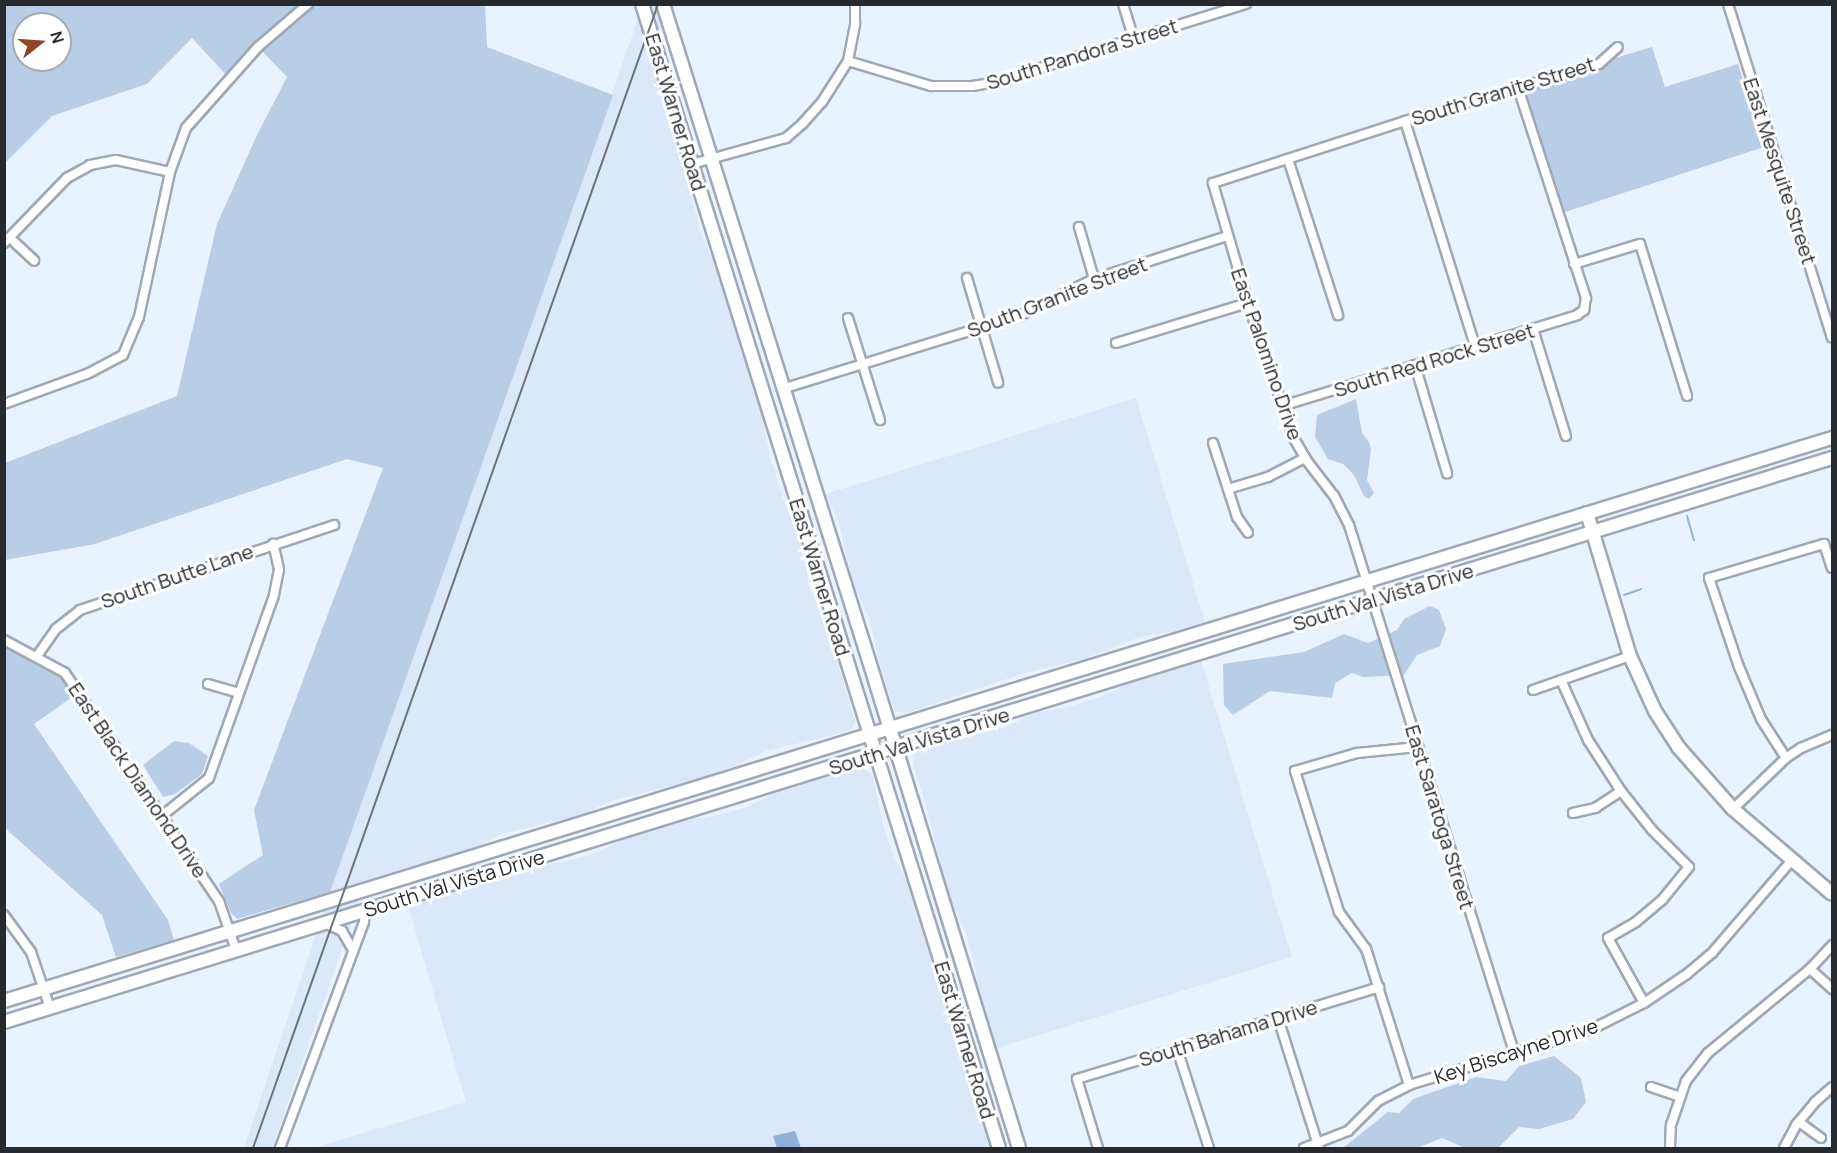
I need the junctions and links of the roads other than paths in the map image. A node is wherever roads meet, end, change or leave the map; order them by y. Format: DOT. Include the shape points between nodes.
graph roads {
  1 [pos="308,4"];
  2 [pos="642,4"];
  3 [pos="663,4"];
  4 [pos="855,4"];
  5 [pos="1123,4"];
  6 [pos="1246,4"];
  7 [pos="1728,4"];
  8 [pos="1134,39"];
  9 [pos="1618,47"];
  10 [pos="848,61"];
  11 [pos="1518,87"];
  12 [pos="1405,121"];
  13 [pos="711,158"];
  14 [pos="1288,159"];
  15 [pos="692,164"];
  16 [pos="170,172"];
  17 [pos="1213,183"];
  18 [pos="1079,227"];
  19 [pos="1227,236"];
  20 [pos="7,240"];
  21 [pos="737,243"];
  22 [pos="718,249"];
  23 [pos="34,260"];
  24 [pos="1574,264"];
  25 [pos="968,278"];
  26 [pos="1094,279"];
  27 [pos="1248,303"];
  28 [pos="1338,315"];
  29 [pos="848,318"];
  30 [pos="742,323"];
  31 [pos="982,328"];
  32 [pos="1533,329"];
  33 [pos="1833,337"];
  34 [pos="1116,344"];
  35 [pos="1475,346"];
  36 [pos="864,364"];
  37 [pos="1415,366"];
  38 [pos="998,382"];
  39 [pos="782,388"];
  40 [pos="1687,396"];
  41 [pos="4,404"];
  42 [pos="1282,406"];
  43 [pos="880,420"];
  44 [pos="1566,436"];
  45 [pos="1833,438"];
  46 [pos="1213,443"];
  47 [pos="1305,458"];
  48 [pos="1833,458"];
  49 [pos="1447,473"];
  50 [pos="1228,489"];
  51 [pos="821,508"];
  52 [pos="1587,513"];
  53 [pos="802,515"];
  54 [pos="334,525"];
  55 [pos="1248,532"];
  56 [pos="1593,533"];
  57 [pos="273,543"];
  58 [pos="1833,568"];
  59 [pos="1367,582"];
  60 [pos="1373,601"];
  61 [pos="4,640"];
  62 [pos="37,656"];
  63 [pos="1630,656"];
  64 [pos="1104,663"];
  65 [pos="1562,680"];
  66 [pos="1109,682"];
  67 [pos="208,684"];
  68 [pos="1533,690"];
  69 [pos="239,693"];
  70 [pos="890,726"];
  71 [pos="868,733"];
  72 [pos="1833,735"];
  73 [pos="896,747"];
  74 [pos="1418,747"];
  75 [pos="875,754"];
  76 [pos="1786,758"];
  77 [pos="1621,791"];
  78 [pos="1733,809"];
  79 [pos="1573,813"];
  80 [pos="163,815"];
  81 [pos="600,818"];
  82 [pos="606,836"];
  83 [pos="1792,860"];
  84 [pos="397,880"];
  85 [pos="1833,894"];
  86 [pos="402,900"];
  87 [pos="365,910"];
  88 [pos="4,915"];
  89 [pos="948,920"];
  90 [pos="325,923"];
  91 [pos="930,926"];
  92 [pos="229,931"];
  93 [pos="1833,945"];
  94 [pos="236,950"];
  95 [pos="353,950"];
  96 [pos="1810,969"];
  97 [pos="1379,987"];
  98 [pos="44,988"];
  99 [pos="1833,989"];
  100 [pos="4,1001"];
  101 [pos="1644,1003"];
  102 [pos="50,1008"];
  103 [pos="1278,1018"];
  104 [pos="4,1022"];
  105 [pos="982,1032"];
  106 [pos="964,1038"];
  107 [pos="1177,1049"];
  108 [pos="1514,1052"];
  109 [pos="1409,1085"];
  110 [pos="1651,1087"];
  111 [pos="1833,1087"];
  112 [pos="1680,1097"];
  113 [pos="1799,1122"];
  114 [pos="1821,1138"];
  115 [pos="1318,1146"];
  116 [pos="280,1149"];
  117 [pos="999,1149"];
  118 [pos="1019,1149"];
  119 [pos="1098,1149"];
  120 [pos="1209,1149"];
  121 [pos="1304,1149"];
  122 [pos="1670,1149"];
  123 [pos="1784,1149"];
  1 -- 16 [label="street" via="258,47 186,128"];
  2 -- 15 [label="main road, East Warner Road"];
  3 -- 13 [label="main road, East Warner Road"];
  4 -- 10 [label="street"];
  5 -- 8 [label="street"];
  6 -- 8 [label="street, South Pandora Street"];
  7 -- 33 [label="street, East Mesquite Street"];
  8 -- 10 [label="street, South Pandora Street" via="972,86 931,86"];
  9 -- 11 [label="street, South Granite Street" via="1599,64"];
  10 -- 13 [label="street" via="822,102 786,138"];
  11 -- 12 [label="street, South Granite Street"];
  11 -- 24 [label="street"];
  12 -- 14 [label="street, South Granite Street"];
  12 -- 35 [label="street"];
  13 -- 15 [label="street"];
  13 -- 21 [label="main road, East Warner Road"];
  14 -- 17 [label="street, South Granite Street"];
  14 -- 28 [label="street"];
  15 -- 22 [label="main road, East Warner Road"];
  16 -- 20 [label="street" via="116,160 90,165 67,178"];
  16 -- 41 [label="street" via="139,317 123,356 89,373"];
  17 -- 19 [label="street, East Palomino Drive"];
  18 -- 26 [label="street"];
  19 -- 26 [label="street, South Granite Street"];
  19 -- 27 [label="street, East Palomino Drive"];
  20 -- 23 [label="street"];
  21 -- 22 [label="main road"];
  21 -- 39 [label="main road, East Warner Road"];
  22 -- 30 [label="main road, East Warner Road"];
  24 -- 32 [label="street, South Red Rock Street" via="1586,298 1584,310"];
  24 -- 40 [label="street" via="1640,244"];
  25 -- 31 [label="street"];
  26 -- 31 [label="street, South Granite Street" via="1033,311"];
  27 -- 34 [label="street"];
  27 -- 42 [label="street, East Palomino Drive"];
  29 -- 36 [label="street"];
  30 -- 39 [label="main road" via="770,384"];
  30 -- 53 [label="main road, East Warner Road"];
  31 -- 36 [label="street, South Granite Street"];
  31 -- 38 [label="street"];
  32 -- 35 [label="street, South Red Rock Street"];
  32 -- 44 [label="street"];
  35 -- 37 [label="street, South Red Rock Street"];
  36 -- 39 [label="street, South Granite Street"];
  36 -- 43 [label="street"];
  37 -- 42 [label="street, South Red Rock Street"];
  37 -- 49 [label="street"];
  39 -- 51 [label="main road, East Warner Road"];
  42 -- 47 [label="street, East Palomino Drive"];
  45 -- 52 [label="main road, South Val Vista Drive"];
  46 -- 50 [label="street"];
  47 -- 50 [label="street" via="1268,477"];
  47 -- 59 [label="street, East Palomino Drive" via="1335,496 1349,525"];
  48 -- 56 [label="main road, South Val Vista Drive"];
  50 -- 55 [label="street" via="1237,517"];
  51 -- 53 [label="main road"];
  51 -- 70 [label="main road, East Warner Road"];
  52 -- 56 [label="main road"];
  52 -- 59 [label="main road, South Val Vista Drive"];
  53 -- 71 [label="main road, East Warner Road"];
  54 -- 57 [label="street, South Butte Lane"];
  56 -- 60 [label="main road, South Val Vista Drive"];
  56 -- 63 [label="main road"];
  57 -- 62 [label="street, South Butte Lane" via="80,610 57,629"];
  57 -- 69 [label="street" via="279,569"];
  58 -- 76 [label="street" via="1824,544 1709,578 1738,667 1756,708"];
  59 -- 60 [label="street, East Saratoga Street"];
  59 -- 64 [label="main road, South Val Vista Drive"];
  60 -- 66 [label="main road, South Val Vista Drive"];
  60 -- 74 [label="street, East Saratoga Street"];
  61 -- 62 [label="street, East Black Diamond Drive"];
  62 -- 80 [label="street, East Black Diamond Drive" via="65,673"];
  63 -- 65 [label="street"];
  63 -- 78 [label="main road" via="1655,711 1679,748"];
  64 -- 66 [label="main road"];
  64 -- 70 [label="main road, South Val Vista Drive"];
  65 -- 68 [label="street"];
  65 -- 77 [label="street" via="1588,740"];
  66 -- 73 [label="main road, South Val Vista Drive"];
  67 -- 69 [label="street"];
  69 -- 80 [label="street" via="209,777"];
  70 -- 71 [label="main road, South Val Vista Drive"];
  70 -- 73 [label="main road, East Warner Road"];
  71 -- 75 [label="main road, East Warner Road"];
  71 -- 81 [label="main road, South Val Vista Drive"];
  72 -- 76 [label="street"];
  73 -- 75 [label="main road, South Val Vista Drive"];
  73 -- 89 [label="main road, East Warner Road"];
  74 -- 97 [label="street" via="1357,753 1295,771 1339,912 1366,949"];
  74 -- 108 [label="street, East Saratoga Street"];
  75 -- 82 [label="main road, South Val Vista Drive"];
  75 -- 91 [label="main road, East Warner Road"];
  76 -- 78 [label="street"];
  77 -- 79 [label="street" via="1595,808"];
  77 -- 101 [label="street" via="1689,867 1662,900 1636,922 1608,938"];
  78 -- 83 [label="main road"];
  80 -- 92 [label="street, East Black Diamond Drive" via="219,900"];
  81 -- 82 [label="main road"];
  81 -- 84 [label="main road, South Val Vista Drive"];
  82 -- 86 [label="main road, South Val Vista Drive"];
  83 -- 85 [label="main road"];
  83 -- 101 [label="street, Key Biscayne Drive" via="1712,953"];
  84 -- 86 [label="main road"];
  84 -- 92 [label="main road, South Val Vista Drive"];
  86 -- 87 [label="main road, South Val Vista Drive"];
  87 -- 90 [label="main road, South Val Vista Drive"];
  87 -- 95 [label="street"];
  88 -- 98 [label="street" via="31,952"];
  89 -- 91 [label="main road"];
  89 -- 105 [label="main road, East Warner Road"];
  90 -- 94 [label="main road, South Val Vista Drive"];
  90 -- 95 [label="street" via="342,931"];
  91 -- 106 [label="main road, East Warner Road"];
  92 -- 94 [label="street, East Black Diamond Drive"];
  92 -- 98 [label="main road, South Val Vista Drive"];
  93 -- 96 [label="street"];
  94 -- 102 [label="main road, South Val Vista Drive"];
  95 -- 116 [label="street"];
  96 -- 99 [label="street"];
  96 -- 112 [label="street" via="1708,1053 1686,1081"];
  97 -- 103 [label="street, South Bahama Drive"];
  97 -- 109 [label="street"];
  98 -- 100 [label="main road, South Val Vista Drive"];
  98 -- 102 [label="street"];
  101 -- 108 [label="street, Key Biscayne Drive" via="1592,1029"];
  102 -- 104 [label="main road, South Val Vista Drive"];
  103 -- 107 [label="street, South Bahama Drive"];
  103 -- 115 [label="street"];
  105 -- 106 [label="main road"];
  105 -- 118 [label="main road, East Warner Road"];
  106 -- 117 [label="main road, East Warner Road"];
  107 -- 119 [label="street, South Bahama Drive" via="1077,1079"];
  107 -- 120 [label="street"];
  108 -- 109 [label="street, Key Biscayne Drive"];
  109 -- 115 [label="street, Key Biscayne Drive" via="1378,1101 1348,1131"];
  110 -- 112 [label="street"];
  111 -- 113 [label="street"];
  112 -- 122 [label="street" via="1671,1125"];
  113 -- 114 [label="street"];
  113 -- 123 [label="street"];
  115 -- 121 [label="street, Key Biscayne Drive"];
}
